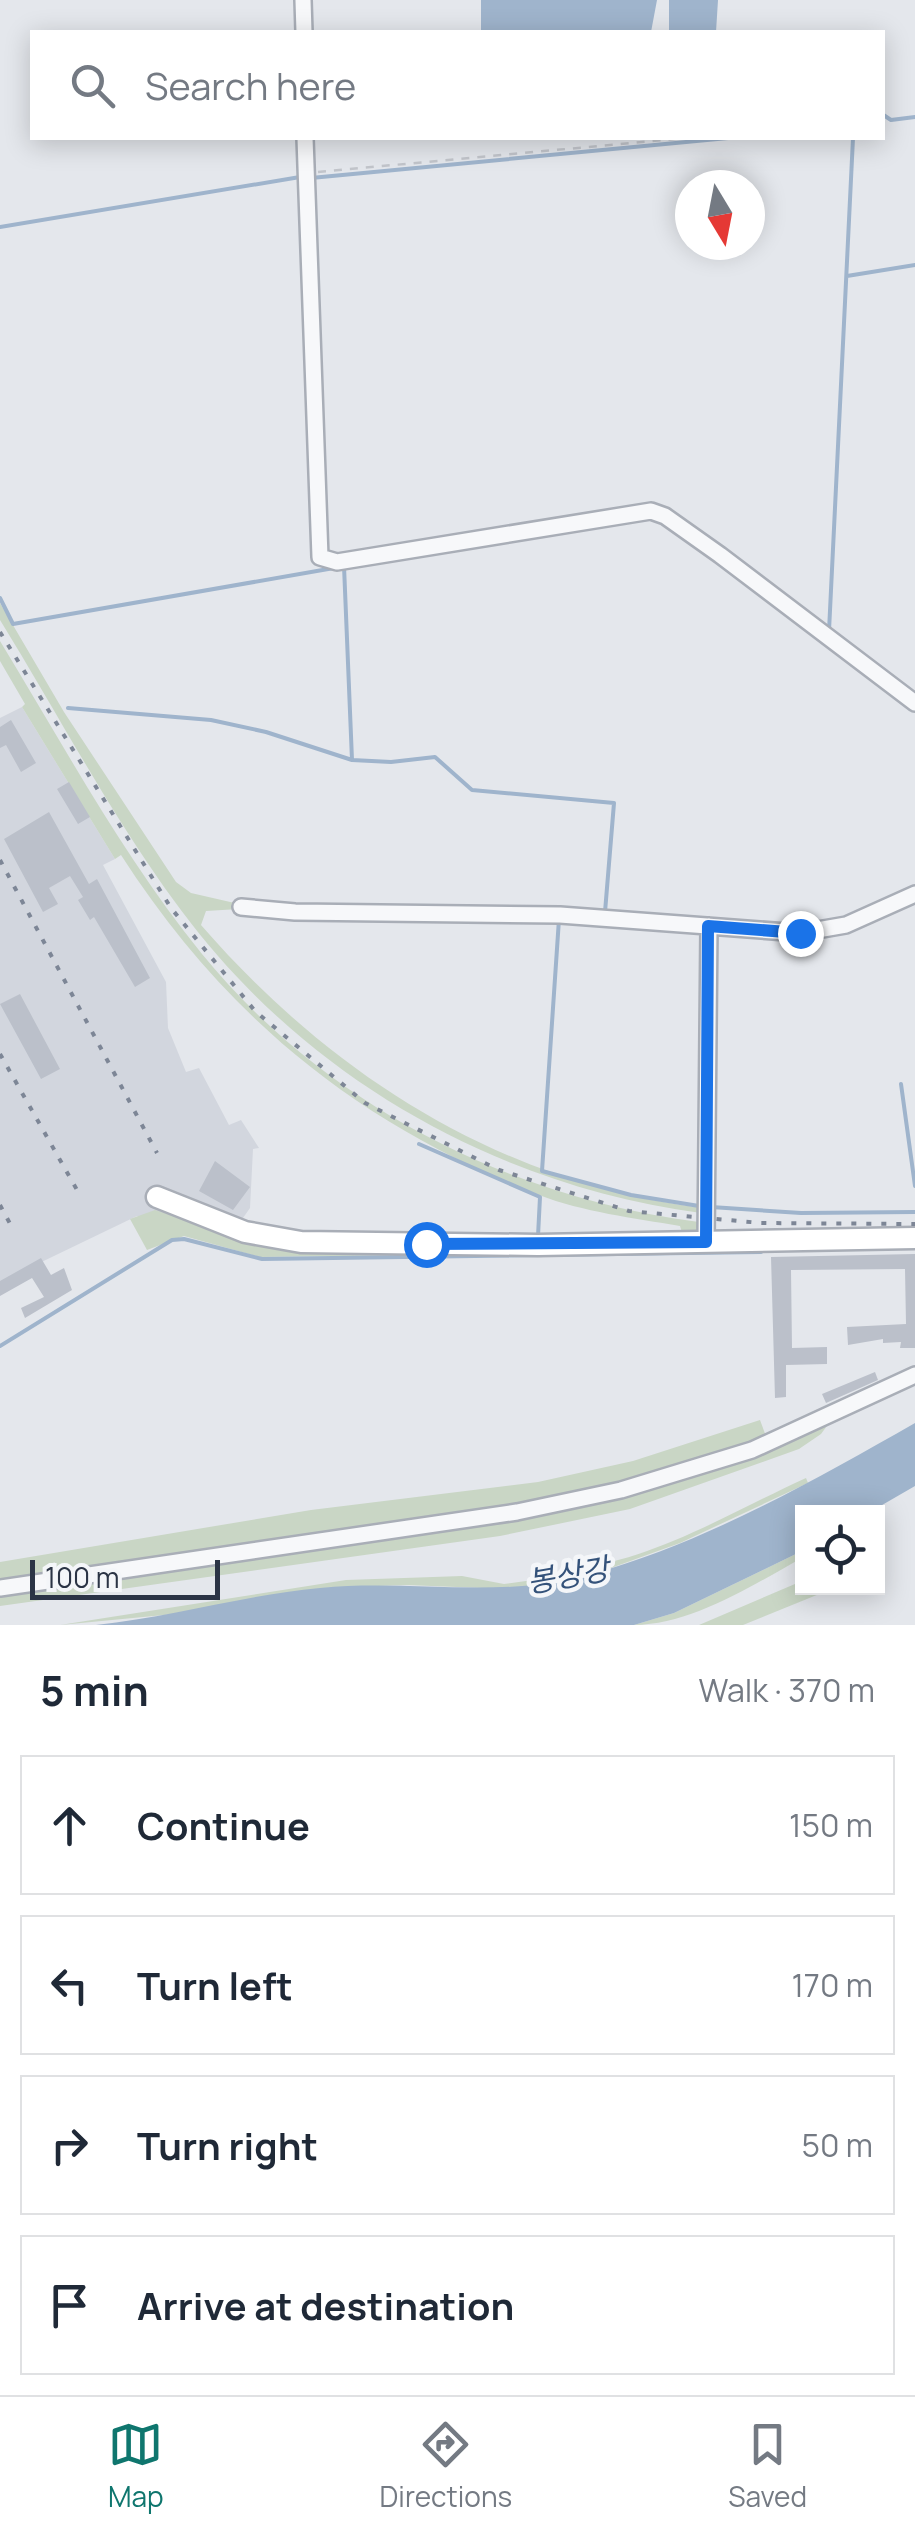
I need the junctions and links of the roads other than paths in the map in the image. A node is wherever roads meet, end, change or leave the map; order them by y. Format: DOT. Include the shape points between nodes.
graph roads {
  1 [pos="303,0"];
  2 [pos="304,30"];
  3 [pos="306,140"];
  4 [pos="915,703"];
  5 [pos="915,894"];
  6 [pos="241,907"];
  7 [pos="708,926"];
  8 [pos="157,1197"];
  9 [pos="915,1238"];
  10 [pos="706,1242"];
  11 [pos="915,1375"];
  12 [pos="0,1588"];
  1 -- 2 [label="street"];
  3 -- 4 [label="street" via="320,558 337,562 650,511 720,555"];
  5 -- 7 [label="street" via="823,931"];
  6 -- 7 [label="street"];
  7 -- 10 [label="street"];
  8 -- 10 [label="street" via="245,1232 301,1242"];
  9 -- 10 [label="street"];
  11 -- 12 [label="street" via="752,1450 583,1499"];
}
